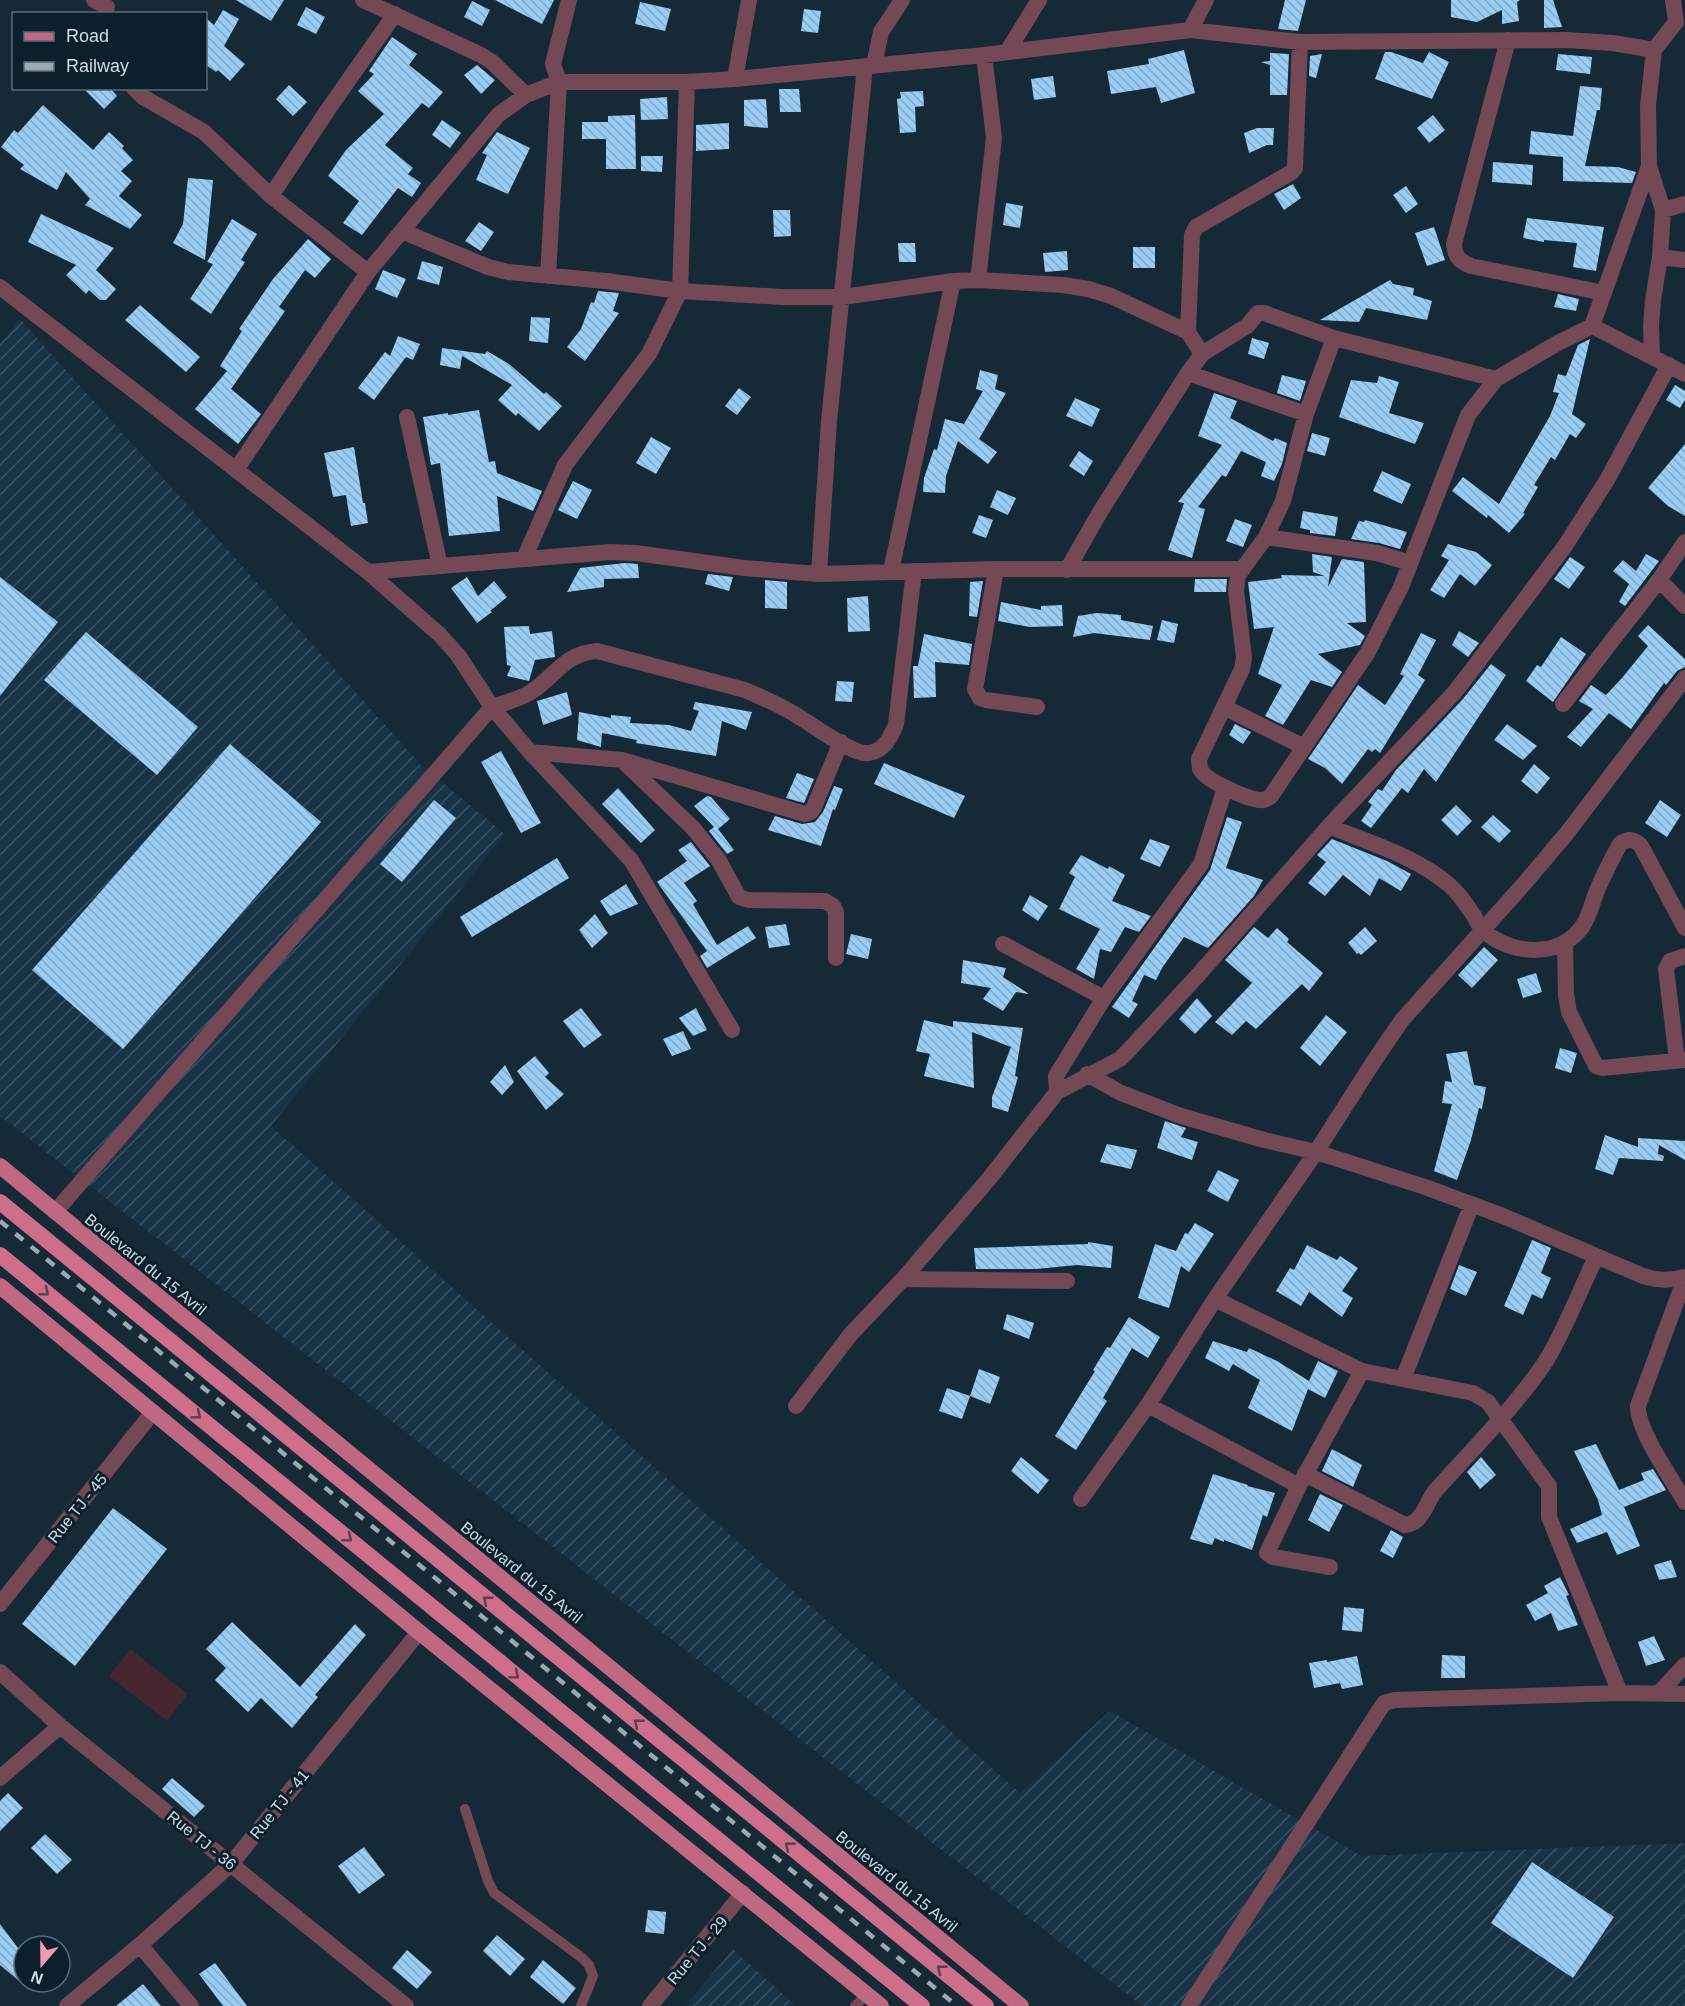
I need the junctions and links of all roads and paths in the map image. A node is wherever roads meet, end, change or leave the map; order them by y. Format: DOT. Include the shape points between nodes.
graph roads {
  1 [pos="363,0"];
  2 [pos="569,0"];
  3 [pos="749,0"];
  4 [pos="902,0"];
  5 [pos="1039,0"];
  6 [pos="1206,0"];
  7 [pos="1673,0"];
  8 [pos="395,14"];
  9 [pos="1681,18"];
  10 [pos="1190,30"];
  11 [pos="1508,40"];
  12 [pos="1300,42"];
  13 [pos="1654,50"];
  14 [pos="1007,52"];
  15 [pos="984,55"];
  16 [pos="869,66"];
  17 [pos="735,79"];
  18 [pos="559,82"];
  19 [pos="687,82"];
  20 [pos="136,90"];
  21 [pos="526,95"];
  22 [pos="1649,166"];
  23 [pos="271,196"];
  24 [pos="1685,204"];
  25 [pos="1663,210"];
  26 [pos="402,231"];
  27 [pos="1660,257"];
  28 [pos="1685,260"];
  29 [pos="368,272"];
  30 [pos="548,276"];
  31 [pos="978,280"];
  32 [pos="953,281"];
  33 [pos="680,291"];
  34 [pos="2,292"];
  35 [pos="1604,293"];
  36 [pos="843,297"];
  37 [pos="1592,326"];
  38 [pos="1188,332"];
  39 [pos="1334,338"];
  40 [pos="1202,354"];
  41 [pos="1652,356"];
  42 [pos="1670,365"];
  43 [pos="1188,373"];
  44 [pos="1685,374"];
  45 [pos="1496,379"];
  46 [pos="1306,414"];
  47 [pos="407,417"];
  48 [pos="236,470"];
  49 [pos="1266,537"];
  50 [pos="1685,542"];
  51 [pos="524,559"];
  52 [pos="1410,563"];
  53 [pos="440,566"];
  54 [pos="1243,568"];
  55 [pos="996,569"];
  56 [pos="1067,570"];
  57 [pos="891,571"];
  58 [pos="914,571"];
  59 [pos="368,572"];
  60 [pos="819,574"];
  61 [pos="1659,580"];
  62 [pos="1685,606"];
  63 [pos="1685,678"];
  64 [pos="1563,704"];
  65 [pos="492,707"];
  66 [pos="1037,707"];
  67 [pos="1224,707"];
  68 [pos="841,742"];
  69 [pos="1304,747"];
  70 [pos="530,752"];
  71 [pos="622,760"];
  72 [pos="1225,788"];
  73 [pos="1329,826"];
  74 [pos="1685,928"];
  75 [pos="1483,930"];
  76 [pos="1565,942"];
  77 [pos="1003,944"];
  78 [pos="1685,956"];
  79 [pos="836,958"];
  80 [pos="1104,998"];
  81 [pos="732,1030"];
  82 [pos="1681,1060"];
  83 [pos="1087,1074"];
  84 [pos="1057,1092"];
  85 [pos="1316,1152"];
  86 [pos="0,1167"];
  87 [pos="0,1202"];
  88 [pos="1472,1204"];
  89 [pos="55,1212"];
  90 [pos="0,1255"];
  91 [pos="1596,1257"];
  92 [pos="1685,1277"];
  93 [pos="903,1279"];
  94 [pos="1066,1281"];
  95 [pos="0,1286"];
  96 [pos="1215,1299"];
  97 [pos="1362,1371"];
  98 [pos="1403,1379"];
  99 [pos="796,1406"];
  100 [pos="1148,1406"];
  101 [pos="153,1413"];
  102 [pos="1499,1419"];
  103 [pos="1302,1480"];
  104 [pos="1081,1499"];
  105 [pos="1685,1502"];
  106 [pos="1330,1567"];
  107 [pos="0,1604"];
  108 [pos="419,1632"];
  109 [pos="1685,1665"];
  110 [pos="0,1672"];
  111 [pos="1620,1693"];
  112 [pos="1659,1693"];
  113 [pos="1685,1694"];
  114 [pos="60,1726"];
  115 [pos="0,1778"];
  116 [pos="465,1809"];
  117 [pos="231,1864"];
  118 [pos="743,1893"];
  119 [pos="140,1945"];
  120 [pos="861,2000"];
  121 [pos="67,2006"];
  122 [pos="191,2006"];
  123 [pos="406,2006"];
  124 [pos="580,2006"];
  125 [pos="650,2006"];
  126 [pos="881,2006"];
  127 [pos="922,2006"];
  128 [pos="986,2006"];
  129 [pos="1021,2006"];
  130 [pos="1190,2006"];
  1 -- 8 [label="street"];
  2 -- 18 [label="street" via="553,64"];
  3 -- 17 [label="street"];
  4 -- 16 [label="street" via="881,32"];
  5 -- 14 [label="street"];
  6 -- 10 [label="street"];
  7 -- 9 [label="street"];
  8 -- 21 [label="street" via="487,58"];
  8 -- 23 [label="street"];
  9 -- 13 [label="street"];
  10 -- 12 [label="street"];
  10 -- 14 [label="street"];
  11 -- 12 [label="street"];
  11 -- 13 [label="street" via="1613,43"];
  11 -- 35 [label="street" via="1454,244 1455,255 1471,266"];
  12 -- 38 [label="street" via="1295,168 1196,227 1192,235"];
  13 -- 22 [label="street" via="1647,128"];
  14 -- 15 [label="street"];
  15 -- 16 [label="street"];
  15 -- 31 [label="street" via="994,138"];
  16 -- 17 [label="street"];
  16 -- 36 [label="street"];
  17 -- 19 [label="street"];
  18 -- 19 [label="street"];
  18 -- 21 [label="street"];
  18 -- 30 [label="street"];
  19 -- 33 [label="street"];
  20 -- 23 [label="street" via="204,132"];
  21 -- 26 [label="street" via="498,115"];
  22 -- 25 [label="street"];
  22 -- 35 [label="street"];
  23 -- 29 [label="street"];
  24 -- 25 [label="street"];
  25 -- 27 [label="street"];
  26 -- 29 [label="street"];
  26 -- 30 [label="street" via="488,267"];
  27 -- 28 [label="street"];
  27 -- 41 [label="street" via="1652,309"];
  29 -- 48 [label="street"];
  30 -- 33 [label="street"];
  31 -- 32 [label="street"];
  31 -- 38 [label="street" via="1088,289"];
  32 -- 36 [label="street"];
  32 -- 57 [label="street"];
  33 -- 36 [label="street"];
  33 -- 51 [label="street" via="649,354 565,465"];
  34 -- 48 [label="street"];
  35 -- 37 [label="street"];
  36 -- 60 [label="street" via="829,421"];
  37 -- 41 [label="street"];
  37 -- 45 [label="street"];
  38 -- 40 [label="street"];
  39 -- 40 [label="street" via="1258,313 1247,326"];
  39 -- 45 [label="street"];
  39 -- 46 [label="street"];
  40 -- 43 [label="street"];
  41 -- 42 [label="street"];
  42 -- 44 [label="street"];
  42 -- 73 [label="street" via="1607,480 1565,546 1454,693"];
  43 -- 46 [label="street"];
  43 -- 56 [label="street"];
  45 -- 52 [label="street" via="1468,415"];
  46 -- 49 [label="street" via="1282,501"];
  47 -- 53 [label="street"];
  48 -- 59 [label="street"];
  49 -- 52 [label="street" via="1365,551"];
  49 -- 54 [label="street"];
  50 -- 61 [label="street"];
  51 -- 53 [label="street"];
  51 -- 60 [label="street" via="636,553"];
  52 -- 69 [label="street" via="1368,652"];
  53 -- 59 [label="street"];
  54 -- 56 [label="street"];
  54 -- 67 [label="street" via="1236,590 1244,658 1239,679"];
  55 -- 56 [label="street"];
  55 -- 58 [label="street"];
  55 -- 66 [label="street" via="975,689 986,700"];
  57 -- 58 [label="street"];
  57 -- 60 [label="street"];
  58 -- 68 [label="street" via="896,724 880,749 867,753"];
  59 -- 65 [label="street" via="458,655"];
  61 -- 62 [label="street"];
  61 -- 64 [label="street"];
  63 -- 75 [label="street" via="1574,824"];
  65 -- 68 [label="street" via="528,694 568,660 583,652 597,651 745,690 794,713"];
  65 -- 70 [label="street"];
  65 -- 89 [label="street"];
  67 -- 69 [label="street"];
  67 -- 72 [label="street" via="1199,759 1206,775"];
  68 -- 71 [label="street" via="814,807 805,813"];
  69 -- 72 [label="street" via="1266,800"];
  70 -- 71 [label="street"];
  70 -- 81 [label="street" via="631,860"];
  71 -- 79 [label="street" via="693,828 718,859 740,897 825,901 832,906 836,912"];
  72 -- 80 [label="street" via="1201,864"];
  73 -- 75 [label="street" via="1424,867 1462,898"];
  73 -- 83 [label="street" via="1129,1050 1120,1059"];
  74 -- 76 [label="street" via="1641,846 1631,839 1620,844 1582,926"];
  75 -- 76 [label="street" via="1507,945 1526,950"];
  75 -- 85 [label="street" via="1402,1020"];
  76 -- 82 [label="street" via="1569,1012 1596,1066"];
  77 -- 80 [label="street"];
  78 -- 82 [label="street" via="1670,962 1666,969"];
  80 -- 84 [label="street" via="1056,1076"];
  83 -- 84 [label="street"];
  83 -- 85 [label="street" via="1121,1093 1181,1116"];
  84 -- 93 [label="street"];
  85 -- 88 [label="street"];
  85 -- 96 [label="street"];
  86 -- 89 [label="main road, Boulevard du 15 Avril"];
  128 -- 87 [label="highway, one-way"];
  88 -- 91 [label="street"];
  88 -- 98 [label="street"];
  89 -- 129 [label="main road, Boulevard du 15 Avril"];
  90 -- 127 [label="highway, one-way"];
  91 -- 92 [label="street" via="1656,1280"];
  91 -- 102 [label="street" via="1547,1358"];
  92 -- 105 [label="street" via="1638,1406 1649,1440"];
  93 -- 94 [label="street"];
  93 -- 99 [label="street" via="850,1335"];
  95 -- 101 [label="main road"];
  96 -- 97 [label="street"];
  96 -- 100 [label="street"];
  97 -- 98 [label="street"];
  97 -- 103 [label="street"];
  98 -- 102 [label="street" via="1473,1393 1488,1402"];
  100 -- 103 [label="street"];
  100 -- 104 [label="street"];
  101 -- 107 [label="street, Rue TJ - 45"];
  101 -- 108 [label="main road"];
  102 -- 103 [label="street" via="1435,1491 1413,1525 1405,1525"];
  102 -- 111 [label="street" via="1549,1486 1552,1527"];
  103 -- 106 [label="street" via="1267,1553"];
  108 -- 117 [label="street, Rue TJ - 41"];
  108 -- 118 [label="main road"];
  109 -- 112 [label="street"];
  110 -- 114 [label="street, Rue TJ - 36"];
  111 -- 112 [label="street"];
  111 -- 130 [label="street" via="1384,1703"];
  112 -- 113 [label="street"];
  114 -- 115 [label="street"];
  114 -- 117 [label="street, Rue TJ - 36"];
  116 -- 124 [label="lane" via="494,1893 589,1965 593,1976"];
  117 -- 119 [label="street, Rue TJ - 41"];
  117 -- 123 [label="street, Rue TJ - 36"];
  118 -- 120 [label="main road"];
  118 -- 125 [label="street, Rue TJ - 29"];
  119 -- 121 [label="street, Rue TJ - 41"];
  119 -- 122 [label="street"];
  120 -- 126 [label="main road"];
}
